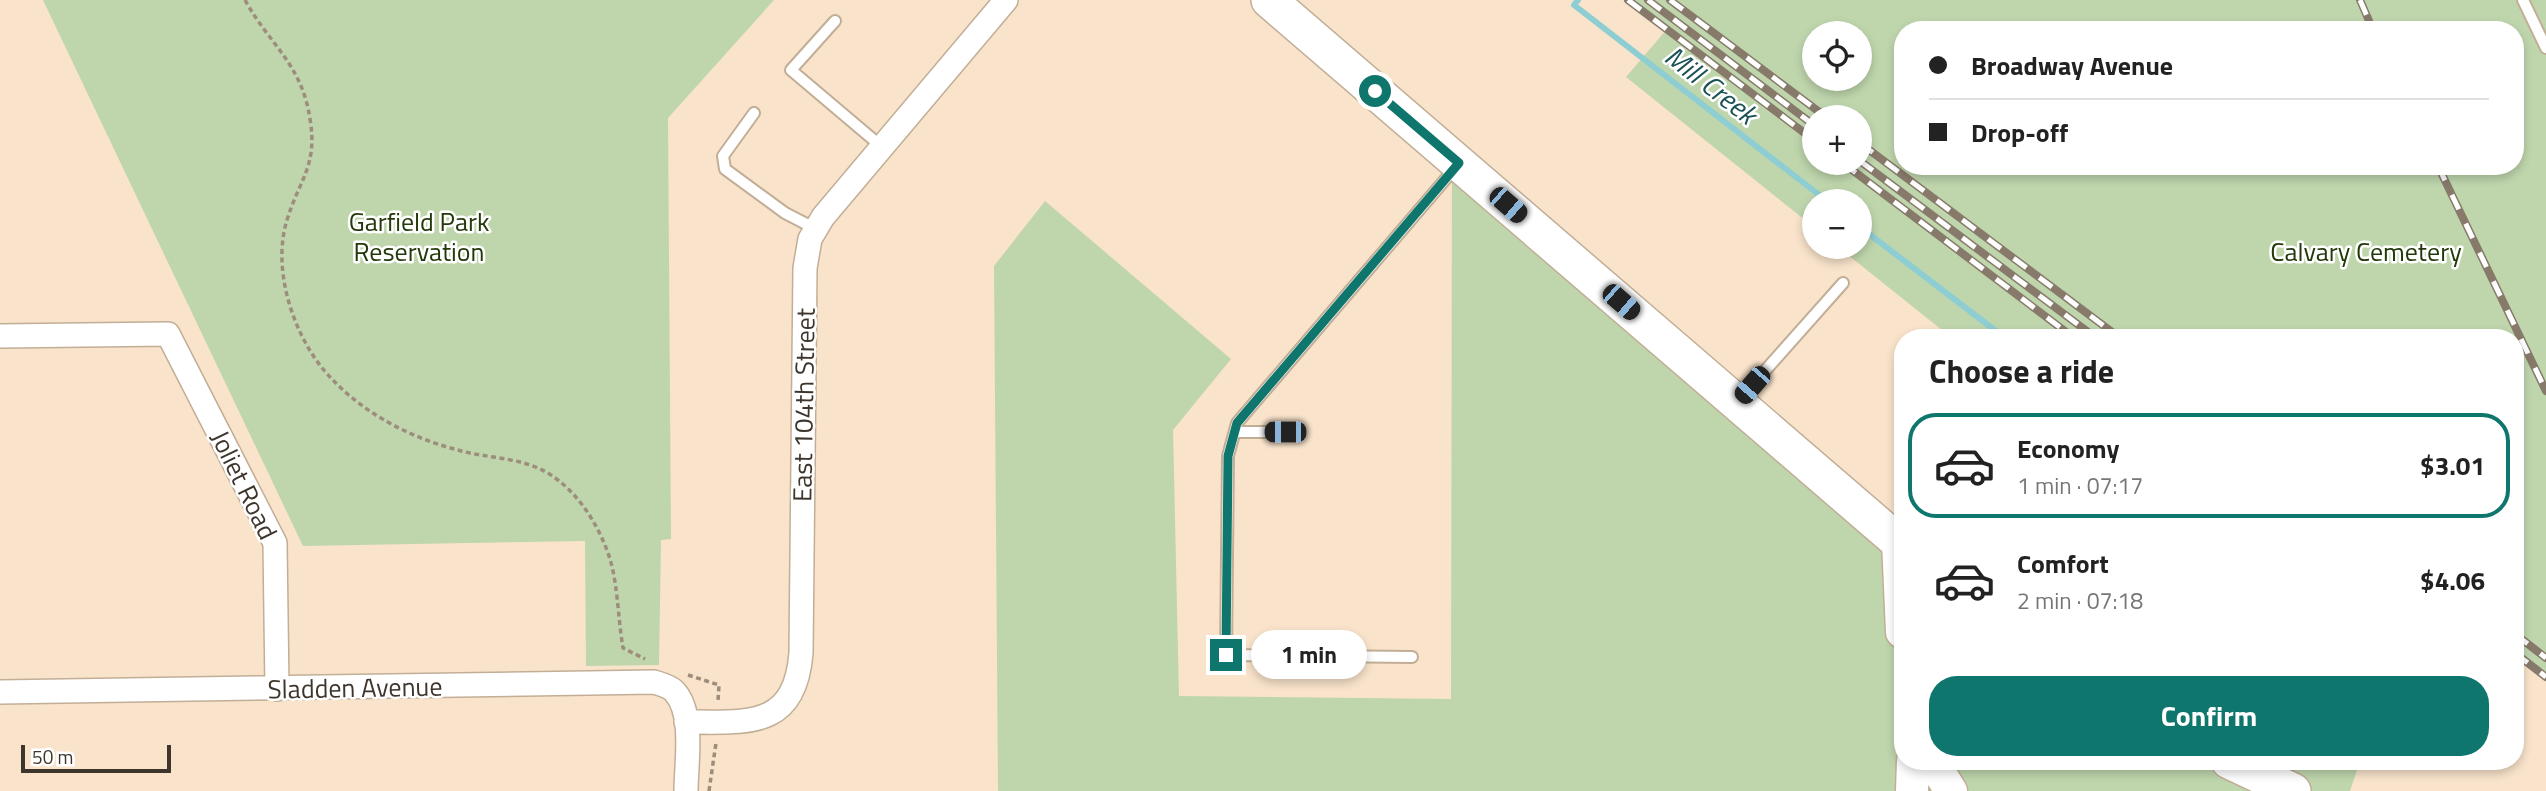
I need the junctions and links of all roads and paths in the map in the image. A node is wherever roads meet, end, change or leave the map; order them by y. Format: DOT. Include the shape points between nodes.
graph roads {
  1 [pos="245,0"];
  2 [pos="1006,0"];
  3 [pos="1269,0"];
  4 [pos="2523,0"];
  5 [pos="835,22"];
  6 [pos="2546,48"];
  7 [pos="754,113"];
  8 [pos="882,146"];
  9 [pos="1459,163"];
  10 [pos="816,229"];
  11 [pos="1843,283"];
  12 [pos="0,336"];
  13 [pos="1737,402"];
  14 [pos="1235,432"];
  15 [pos="1285,432"];
  16 [pos="1894,536"];
  17 [pos="1412,657"];
  18 [pos="650,661"];
  19 [pos="683,674"];
  20 [pos="277,689"];
  21 [pos="0,692"];
  22 [pos="718,706"];
  23 [pos="686,722"];
  24 [pos="716,739"];
  25 [pos="1913,770"];
  26 [pos="1938,770"];
  27 [pos="2248,770"];
  28 [pos="2278,784"];
  29 [pos="686,791"];
  30 [pos="709,791"];
  31 [pos="1912,791"];
  32 [pos="1951,791"];
  1 -- 18 [label="path" via="300,79 310,118 309,170 287,219 282,245 283,279 306,345 333,381 397,427 460,451 533,465 556,478 594,523 610,560 623,648"];
  2 -- 8 [label="street, East 104th Street"];
  3 -- 9 [label="main road"];
  4 -- 6 [label="lane"];
  5 -- 8 [label="lane" via="791,70"];
  7 -- 10 [label="lane" via="723,156 725,169 785,213"];
  8 -- 10 [label="street, East 104th Street"];
  9 -- 13 [label="main road"];
  9 -- 14 [label="lane" via="1237,423"];
  10 -- 23 [label="street, East 104th Street" via="805,268 799,679 782,707 763,716 746,721"];
  11 -- 13 [label="lane"];
  12 -- 20 [label="street, Joliet Road" via="168,334 275,543"];
  13 -- 16 [label="main road"];
  14 -- 15 [label="lane"];
  14 -- 17 [label="lane" via="1228,456 1226,655"];
  19 -- 22 [label="path" via="719,685"];
  20 -- 21 [label="street, Sladden Avenue"];
  20 -- 23 [label="street, Sladden Avenue" via="654,682 672,689"];
  23 -- 29 [label="street"];
  24 -- 30 [label="path"];
  25 -- 31 [label="street"];
  26 -- 32 [label="street"];
  27 -- 28 [label="main road"];
}
